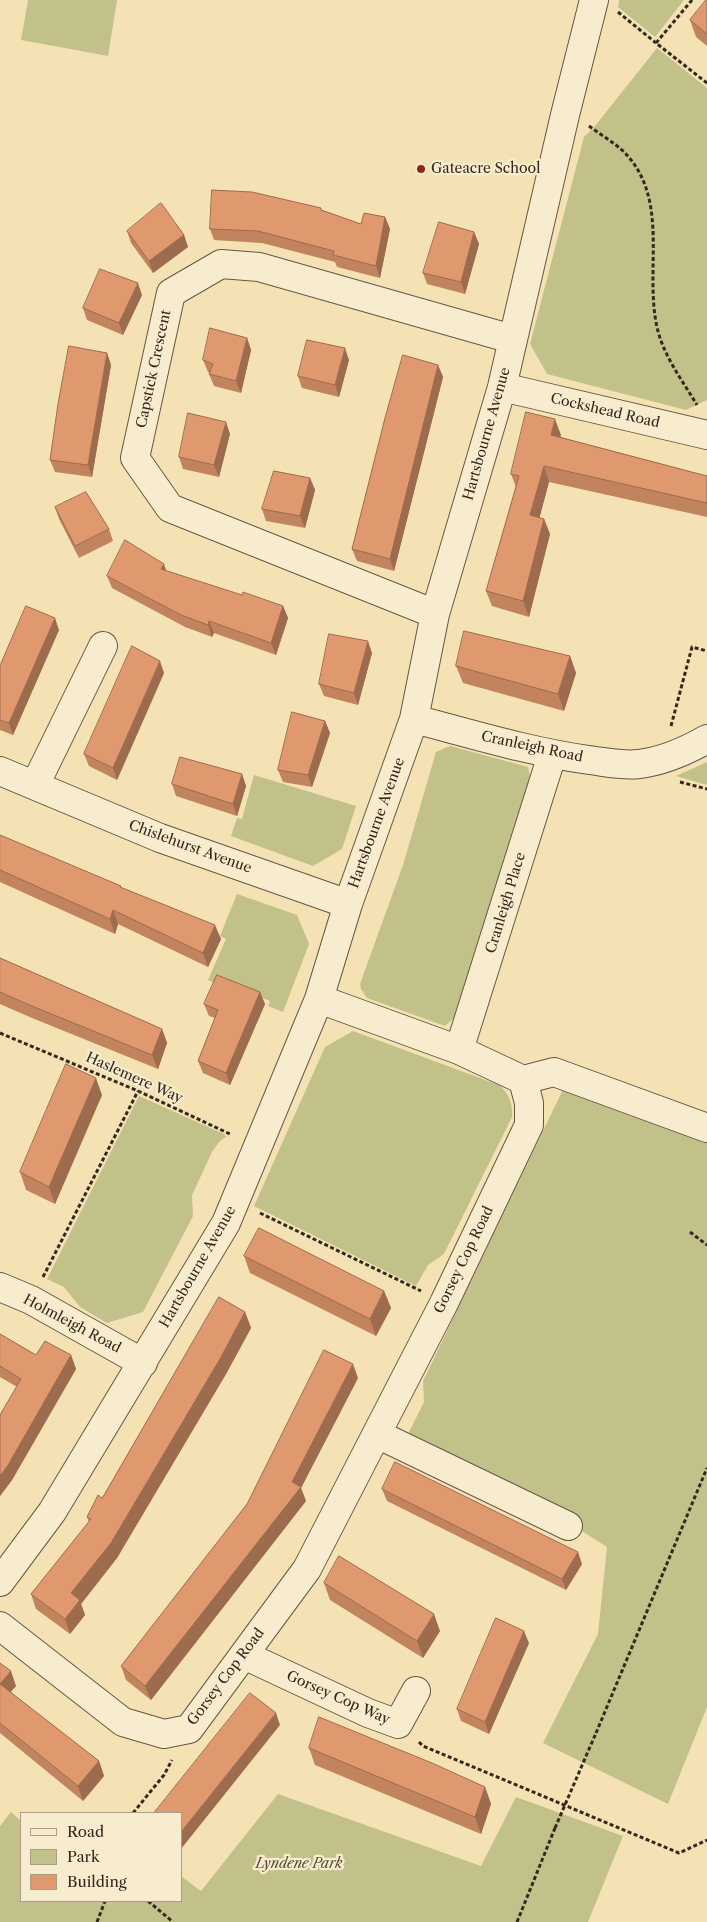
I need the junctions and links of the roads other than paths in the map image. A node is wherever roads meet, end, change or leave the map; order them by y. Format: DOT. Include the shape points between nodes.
graph roads {
  1 [pos="602,4"];
  2 [pos="512,339"];
  3 [pos="502,387"];
  4 [pos="707,435"];
  5 [pos="435,614"];
  6 [pos="103,646"];
  7 [pos="414,719"];
  8 [pos="707,739"];
  9 [pos="552,755"];
  10 [pos="0,771"];
  11 [pos="35,785"];
  12 [pos="348,904"];
  13 [pos="320,999"];
  14 [pos="460,1050"];
  15 [pos="523,1080"];
  16 [pos="707,1128"];
  17 [pos="0,1287"];
  18 [pos="142,1363"];
  19 [pos="377,1434"];
  20 [pos="568,1526"];
  21 [pos="0,1582"];
  22 [pos="0,1626"];
  23 [pos="244,1655"];
  24 [pos="416,1691"];
  1 -- 2 [label="street, Hartsbourne Avenue" via="566,108"];
  2 -- 3 [label="street, Hartsbourne Avenue"];
  2 -- 5 [label="street, Capstick Crescent" via="259,268 221,264 171,293 135,458 170,508"];
  3 -- 4 [label="street, Cockshead Road"];
  3 -- 5 [label="street, Hartsbourne Avenue"];
  5 -- 7 [label="street, Hartsbourne Avenue"];
  6 -- 11 [label="street"];
  7 -- 9 [label="street, Cranleigh Road"];
  7 -- 12 [label="street, Hartsbourne Avenue"];
  8 -- 9 [label="street, Cranleigh Road" via="683,752 639,764"];
  9 -- 14 [label="street, Cranleigh Place"];
  10 -- 11 [label="street, Chislehurst Avenue"];
  11 -- 12 [label="street, Chislehurst Avenue" via="160,838"];
  12 -- 13 [label="street, Hartsbourne Avenue"];
  13 -- 14 [label="street"];
  13 -- 18 [label="street, Hartsbourne Avenue" via="226,1223"];
  14 -- 15 [label="street"];
  15 -- 16 [label="street" via="554,1072"];
  15 -- 19 [label="street, Gorsey Cop Road" via="529,1103 529,1125"];
  17 -- 18 [label="street, Holmleigh Road" via="31,1300"];
  18 -- 21 [label="street, Hartsbourne Avenue" via="52,1512"];
  19 -- 20 [label="street"];
  19 -- 23 [label="street, Gorsey Cop Road" via="307,1569"];
  22 -- 23 [label="street, Gorsey Cop Road" via="123,1722 164,1734 189,1729"];
  23 -- 24 [label="street, Gorsey Cop Way" via="398,1724"];
}
